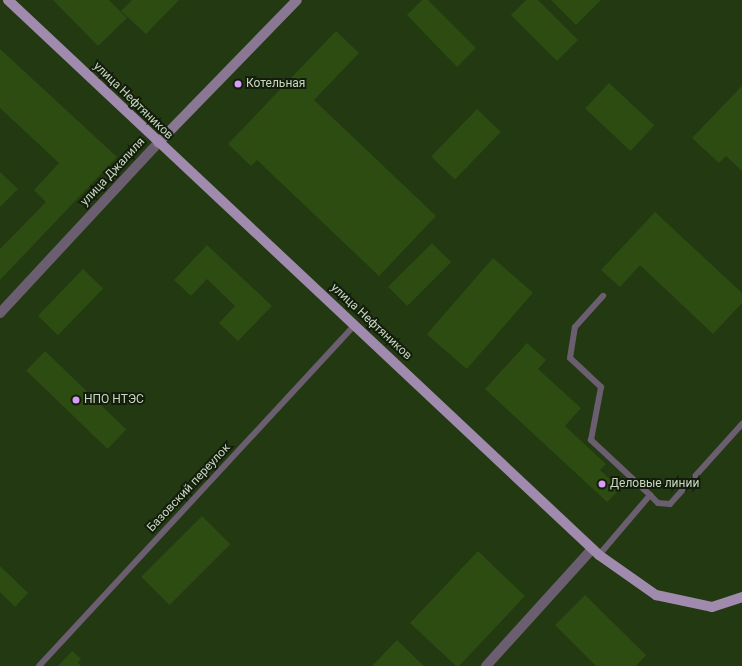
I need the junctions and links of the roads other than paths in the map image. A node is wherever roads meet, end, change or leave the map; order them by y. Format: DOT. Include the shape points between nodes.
graph roads {
  1 [pos="8,0"];
  2 [pos="297,0"];
  3 [pos="158,143"];
  4 [pos="603,296"];
  5 [pos="0,313"];
  6 [pos="356,325"];
  7 [pos="742,424"];
  8 [pos="650,495"];
  9 [pos="596,552"];
  10 [pos="742,597"];
  11 [pos="39,666"];
  12 [pos="486,666"];
  1 -- 3 [label="main road, улица Нефтяников"];
  2 -- 3 [label="main road, улица Джалиля"];
  3 -- 5 [label="street, улица Джалиля"];
  3 -- 6 [label="main road, улица Нефтяников"];
  4 -- 8 [label="lane" via="575,327 570,358 602,387 591,440"];
  6 -- 9 [label="main road, улица Нефтяников" via="513,477"];
  6 -- 11 [label="lane, Базовский переулок"];
  7 -- 8 [label="lane" via="670,504 658,503"];
  8 -- 9 [label="lane"];
  9 -- 10 [label="main road, улица Нефтяников" via="656,596 712,607"];
  9 -- 12 [label="street"];
}
